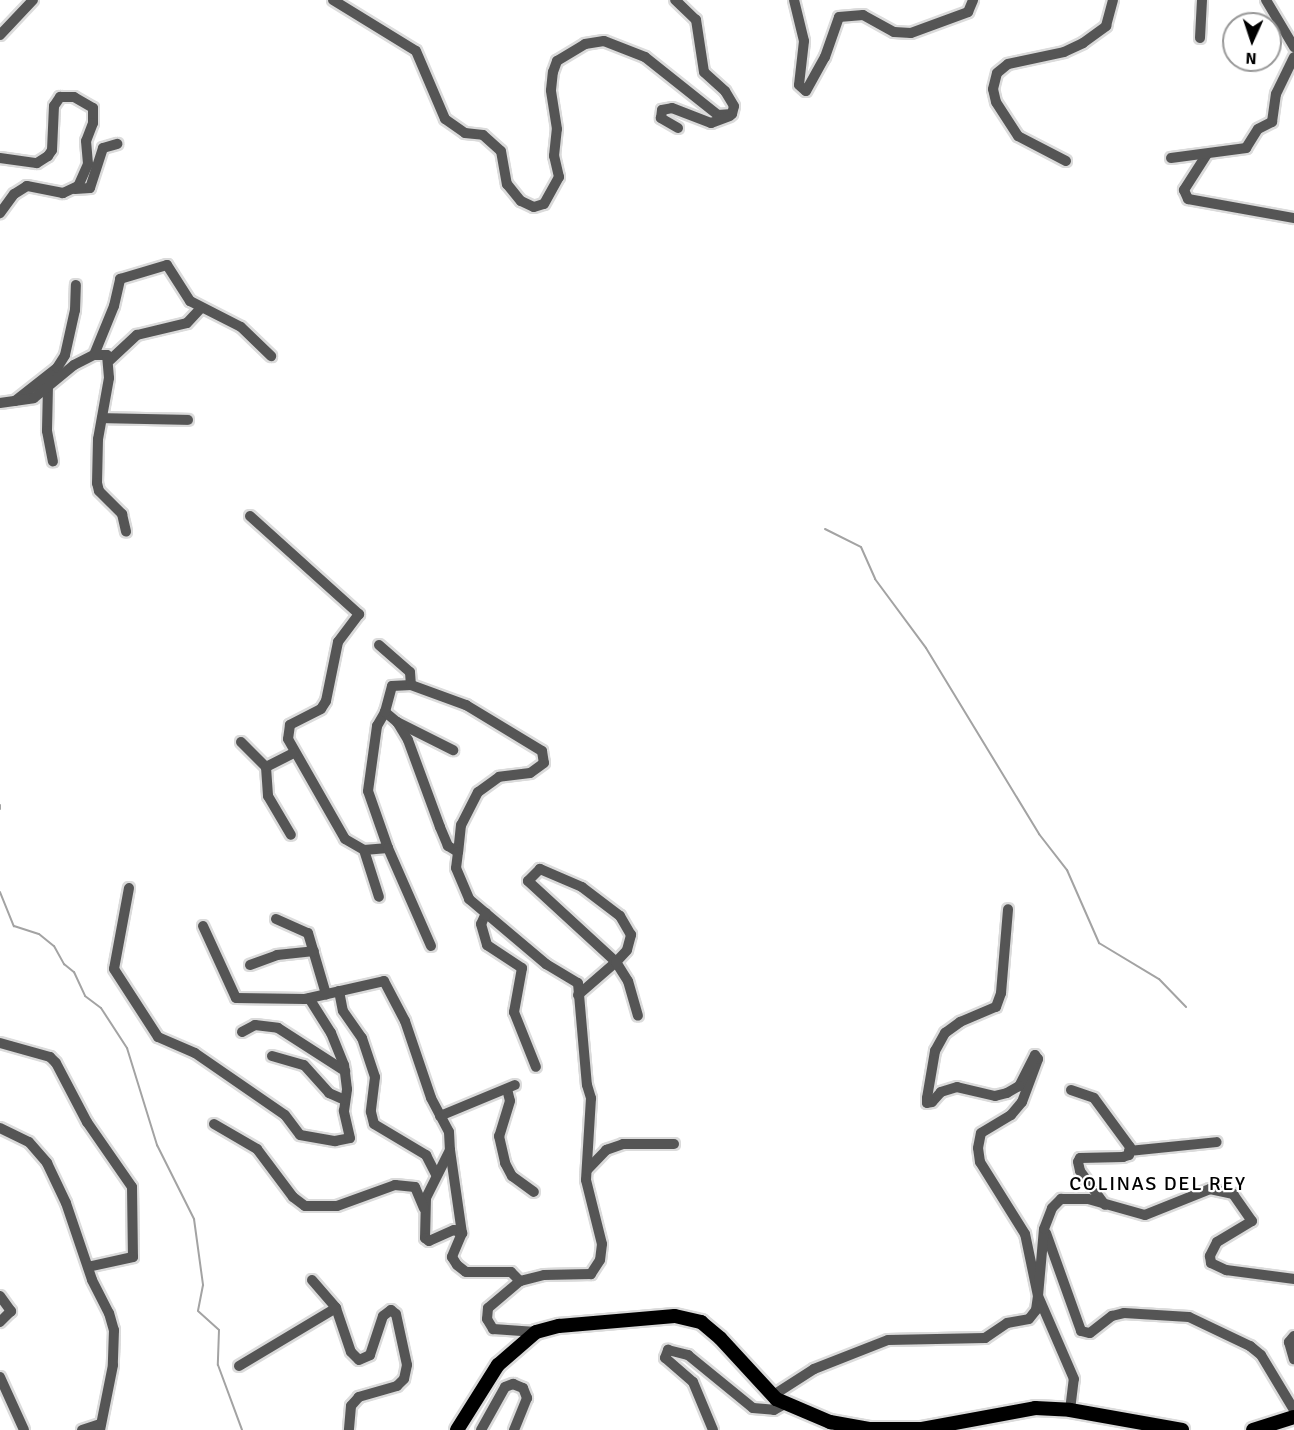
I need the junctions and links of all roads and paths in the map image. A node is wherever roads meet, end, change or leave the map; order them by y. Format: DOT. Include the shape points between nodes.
graph roads {
  1 [pos="33,0"];
  2 [pos="333,0"];
  3 [pos="675,0"];
  4 [pos="794,0"];
  5 [pos="973,0"];
  6 [pos="1113,0"];
  7 [pos="1202,0"];
  8 [pos="1266,0"];
  9 [pos="0,35"];
  10 [pos="1200,38"];
  11 [pos="1293,44"];
  12 [pos="1294,57"];
  13 [pos="732,114"];
  14 [pos="678,128"];
  15 [pos="117,144"];
  16 [pos="1207,154"];
  17 [pos="0,158"];
  18 [pos="1172,158"];
  19 [pos="1066,160"];
  20 [pos="75,189"];
  21 [pos="0,213"];
  22 [pos="1294,218"];
  23 [pos="76,285"];
  24 [pos="200,309"];
  25 [pos="94,355"];
  26 [pos="271,356"];
  27 [pos="110,360"];
  28 [pos="48,386"];
  29 [pos="31,393"];
  30 [pos="0,403"];
  31 [pos="102,418"];
  32 [pos="188,420"];
  33 [pos="53,461"];
  34 [pos="250,516"];
  35 [pos="126,532"];
  36 [pos="379,645"];
  37 [pos="411,685"];
  38 [pos="385,712"];
  39 [pos="397,722"];
  40 [pos="241,742"];
  41 [pos="453,750"];
  42 [pos="294,753"];
  43 [pos="266,767"];
  44 [pos="291,835"];
  45 [pos="388,848"];
  46 [pos="364,850"];
  47 [pos="458,852"];
  48 [pos="129,888"];
  49 [pos="378,897"];
  50 [pos="1008,909"];
  51 [pos="486,914"];
  52 [pos="276,919"];
  53 [pos="203,926"];
  54 [pos="431,946"];
  55 [pos="314,951"];
  56 [pos="616,962"];
  57 [pos="250,965"];
  58 [pos="339,991"];
  59 [pos="327,994"];
  60 [pos="578,995"];
  61 [pos="309,998"];
  62 [pos="638,1016"];
  63 [pos="242,1032"];
  64 [pos="0,1043"];
  65 [pos="272,1056"];
  66 [pos="537,1067"];
  67 [pos="345,1071"];
  68 [pos="1071,1090"];
  69 [pos="345,1100"];
  70 [pos="440,1116"];
  71 [pos="214,1124"];
  72 [pos="0,1128"];
  73 [pos="1217,1142"];
  74 [pos="674,1144"];
  75 [pos="450,1150"];
  76 [pos="1129,1151"];
  77 [pos="587,1170"];
  78 [pos="436,1175"];
  79 [pos="534,1192"];
  80 [pos="1106,1205"];
  81 [pos="425,1211"];
  82 [pos="1044,1229"];
  83 [pos="462,1233"];
  84 [pos="88,1267"];
  85 [pos="1294,1279"];
  86 [pos="312,1280"];
  87 [pos="520,1281"];
  88 [pos="0,1296"];
  89 [pos="1038,1296"];
  90 [pos="336,1308"];
  91 [pos="0,1322"];
  92 [pos="536,1332"];
  93 [pos="1294,1336"];
  94 [pos="1294,1359"];
  95 [pos="239,1366"];
  96 [pos="0,1377"];
  97 [pos="772,1396"];
  98 [pos="785,1404"];
  99 [pos="1070,1410"];
  100 [pos="1294,1410"];
  101 [pos="1294,1417"];
  102 [pos="100,1427"];
  103 [pos="24,1430"];
  104 [pos="82,1430"];
  105 [pos="349,1430"];
  106 [pos="458,1430"];
  107 [pos="481,1430"];
  108 [pos="514,1430"];
  109 [pos="713,1430"];
  110 [pos="1182,1430"];
  111 [pos="1253,1430"];
  1 -- 9 [label="street"];
  2 -- 13 [label="street" via="416,51 445,119 465,133 483,135 501,151 507,184 521,201 534,207 544,204 559,177 554,156 557,129 551,90 553,72 557,61 585,44 604,41 645,57 718,115"];
  3 -- 13 [label="street" via="696,20 704,72 725,91 734,106"];
  4 -- 5 [label="street" via="804,41 799,85 806,91 825,57 839,17 863,15 894,32 911,33 968,12"];
  6 -- 19 [label="street" via="1106,26 1083,43 1064,52 1008,64 997,73 993,89 996,102 1018,136"];
  7 -- 10 [label="street"];
  8 -- 11 [label="street"];
  12 -- 16 [label="street" via="1276,94 1272,122 1258,129 1245,148"];
  13 -- 14 [label="street" via="721,122 711,123 672,108 662,110 663,120"];
  15 -- 20 [label="street" via="103,148 90,188"];
  16 -- 18 [label="street"];
  16 -- 22 [label="street" via="1184,190 1188,199"];
  17 -- 20 [label="street" via="43,161 52,150 55,101 67,96 87,101 94,114 86,141 88,164"];
  20 -- 21 [label="street" via="63,193 27,186 14,194"];
  23 -- 29 [label="street" via="75,310 64,355 57,368"];
  24 -- 25 [label="street" via="179,288 167,266 135,272 120,279 114,306"];
  24 -- 26 [label="street" via="241,327"];
  24 -- 27 [label="street" via="187,323 137,335"];
  25 -- 27 [label="street" via="102,353"];
  25 -- 28 [label="street" via="61,372"];
  27 -- 31 [label="street"];
  28 -- 29 [label="street"];
  28 -- 33 [label="street"];
  29 -- 30 [label="street"];
  31 -- 32 [label="street"];
  31 -- 35 [label="street" via="97,483 99,491 122,514"];
  34 -- 42 [label="street" via="359,614 338,642 321,709 290,726 288,739"];
  36 -- 37 [label="street" via="410,672"];
  37 -- 38 [label="street" via="392,686"];
  37 -- 47 [label="street" via="466,705 542,751 544,763 530,772 499,777 478,792 461,825"];
  38 -- 39 [label="street"];
  38 -- 45 [label="street" via="377,726 368,791"];
  39 -- 41 [label="street"];
  39 -- 47 [label="street" via="408,740 448,846"];
  40 -- 43 [label="street"];
  42 -- 43 [label="street"];
  42 -- 46 [label="street" via="345,839"];
  43 -- 44 [label="street" via="268,796"];
  45 -- 46 [label="street"];
  45 -- 54 [label="street"];
  46 -- 49 [label="street"];
  47 -- 51 [label="street" via="456,868 469,898"];
  48 -- 69 [label="street" via="114,969 159,1037 195,1053 285,1115 300,1136 335,1141 350,1138"];
  50 -- 89 [label="street" via="1001,993 996,1007 945,1033 935,1051 927,1098 932,1102 941,1092 957,1087 995,1096 1008,1093 1018,1086 1030,1060 1035,1055 1038,1059 1022,1102 1011,1115 981,1133 978,1148 980,1162 1025,1234"];
  51 -- 60 [label="street" via="546,964 578,983"];
  51 -- 66 [label="street" via="481,924 487,945 522,968 514,1012"];
  52 -- 55 [label="street" via="308,933"];
  53 -- 61 [label="street" via="236,998 281,1002"];
  55 -- 57 [label="street" via="277,955"];
  55 -- 59 [label="street"];
  56 -- 56 [label="street" via="631,942 620,916 557,873 540,869 534,872 528,881"];
  56 -- 60 [label="street"];
  56 -- 62 [label="street" via="628,981"];
  58 -- 59 [label="street"];
  58 -- 70 [label="street" via="384,981 405,1021"];
  58 -- 78 [label="street" via="343,1011 362,1038 375,1077 370,1112 374,1124 426,1155"];
  59 -- 61 [label="street"];
  60 -- 77 [label="street" via="586,1085 591,1098"];
  61 -- 67 [label="street" via="331,1033"];
  63 -- 67 [label="street" via="255,1025 278,1028"];
  64 -- 84 [label="street" via="50,1057 56,1063 87,1122 132,1187 133,1257"];
  65 -- 69 [label="street" via="304,1065 329,1093"];
  67 -- 69 [label="street"];
  68 -- 76 [label="street" via="1094,1098 1130,1147"];
  70 -- 75 [label="street" via="449,1132"];
  70 -- 79 [label="street" via="511,1087 499,1136 512,1176"];
  71 -- 81 [label="street" via="258,1149 274,1174 305,1206 337,1206 395,1185 415,1187"];
  72 -- 84 [label="street" via="29,1142 47,1163 66,1203"];
  73 -- 76 [label="street"];
  74 -- 77 [label="street" via="623,1144 606,1150"];
  75 -- 78 [label="street"];
  75 -- 83 [label="street"];
  76 -- 80 [label="street" via="1123,1157 1080,1158 1078,1162 1080,1171"];
  77 -- 87 [label="street" via="589,1200 602,1244 600,1260 591,1274 544,1275"];
  78 -- 81 [label="street"];
  80 -- 82 [label="street" via="1075,1197 1061,1199 1052,1208"];
  80 -- 85 [label="street" via="1145,1215 1210,1189 1233,1194 1252,1221 1217,1242 1211,1263 1226,1270"];
  81 -- 83 [label="street" via="425,1238 429,1241 454,1230"];
  82 -- 89 [label="street"];
  82 -- 100 [label="street" via="1081,1331 1090,1333 1113,1316 1124,1314 1189,1317 1261,1355"];
  83 -- 87 [label="street" via="452,1257 457,1265 466,1272 511,1272"];
  84 -- 102 [label="street" via="114,1330 113,1365"];
  86 -- 90 [label="street"];
  87 -- 92 [label="street" via="488,1308 487,1319 493,1329"];
  88 -- 91 [label="street" via="11,1311"];
  89 -- 97 [label="street" via="1036,1310 1029,1319 1007,1323 985,1338 888,1340 814,1369"];
  89 -- 99 [label="street" via="1074,1379"];
  90 -- 95 [label="street"];
  90 -- 105 [label="street" via="351,1352 359,1360 370,1355 383,1317 391,1310 396,1314 407,1365 404,1379 397,1386 359,1397 351,1406"];
  92 -- 97 [label="main road" via="559,1326 675,1316 701,1322"];
  92 -- 106 [label="main road" via="498,1365"];
  93 -- 94 [label="street" via="1289,1351"];
  96 -- 103 [label="street"];
  97 -- 98 [label="main road"];
  98 -- 99 [label="main road" via="830,1422 870,1429 922,1429 1035,1408"];
  98 -- 109 [label="street" via="774,1410 753,1408 688,1355 668,1350 665,1358 693,1382"];
  99 -- 110 [label="main road"];
  101 -- 111 [label="main road"];
  102 -- 104 [label="street"];
  107 -- 108 [label="street" via="505,1387 513,1384 523,1388 526,1398"];
}
